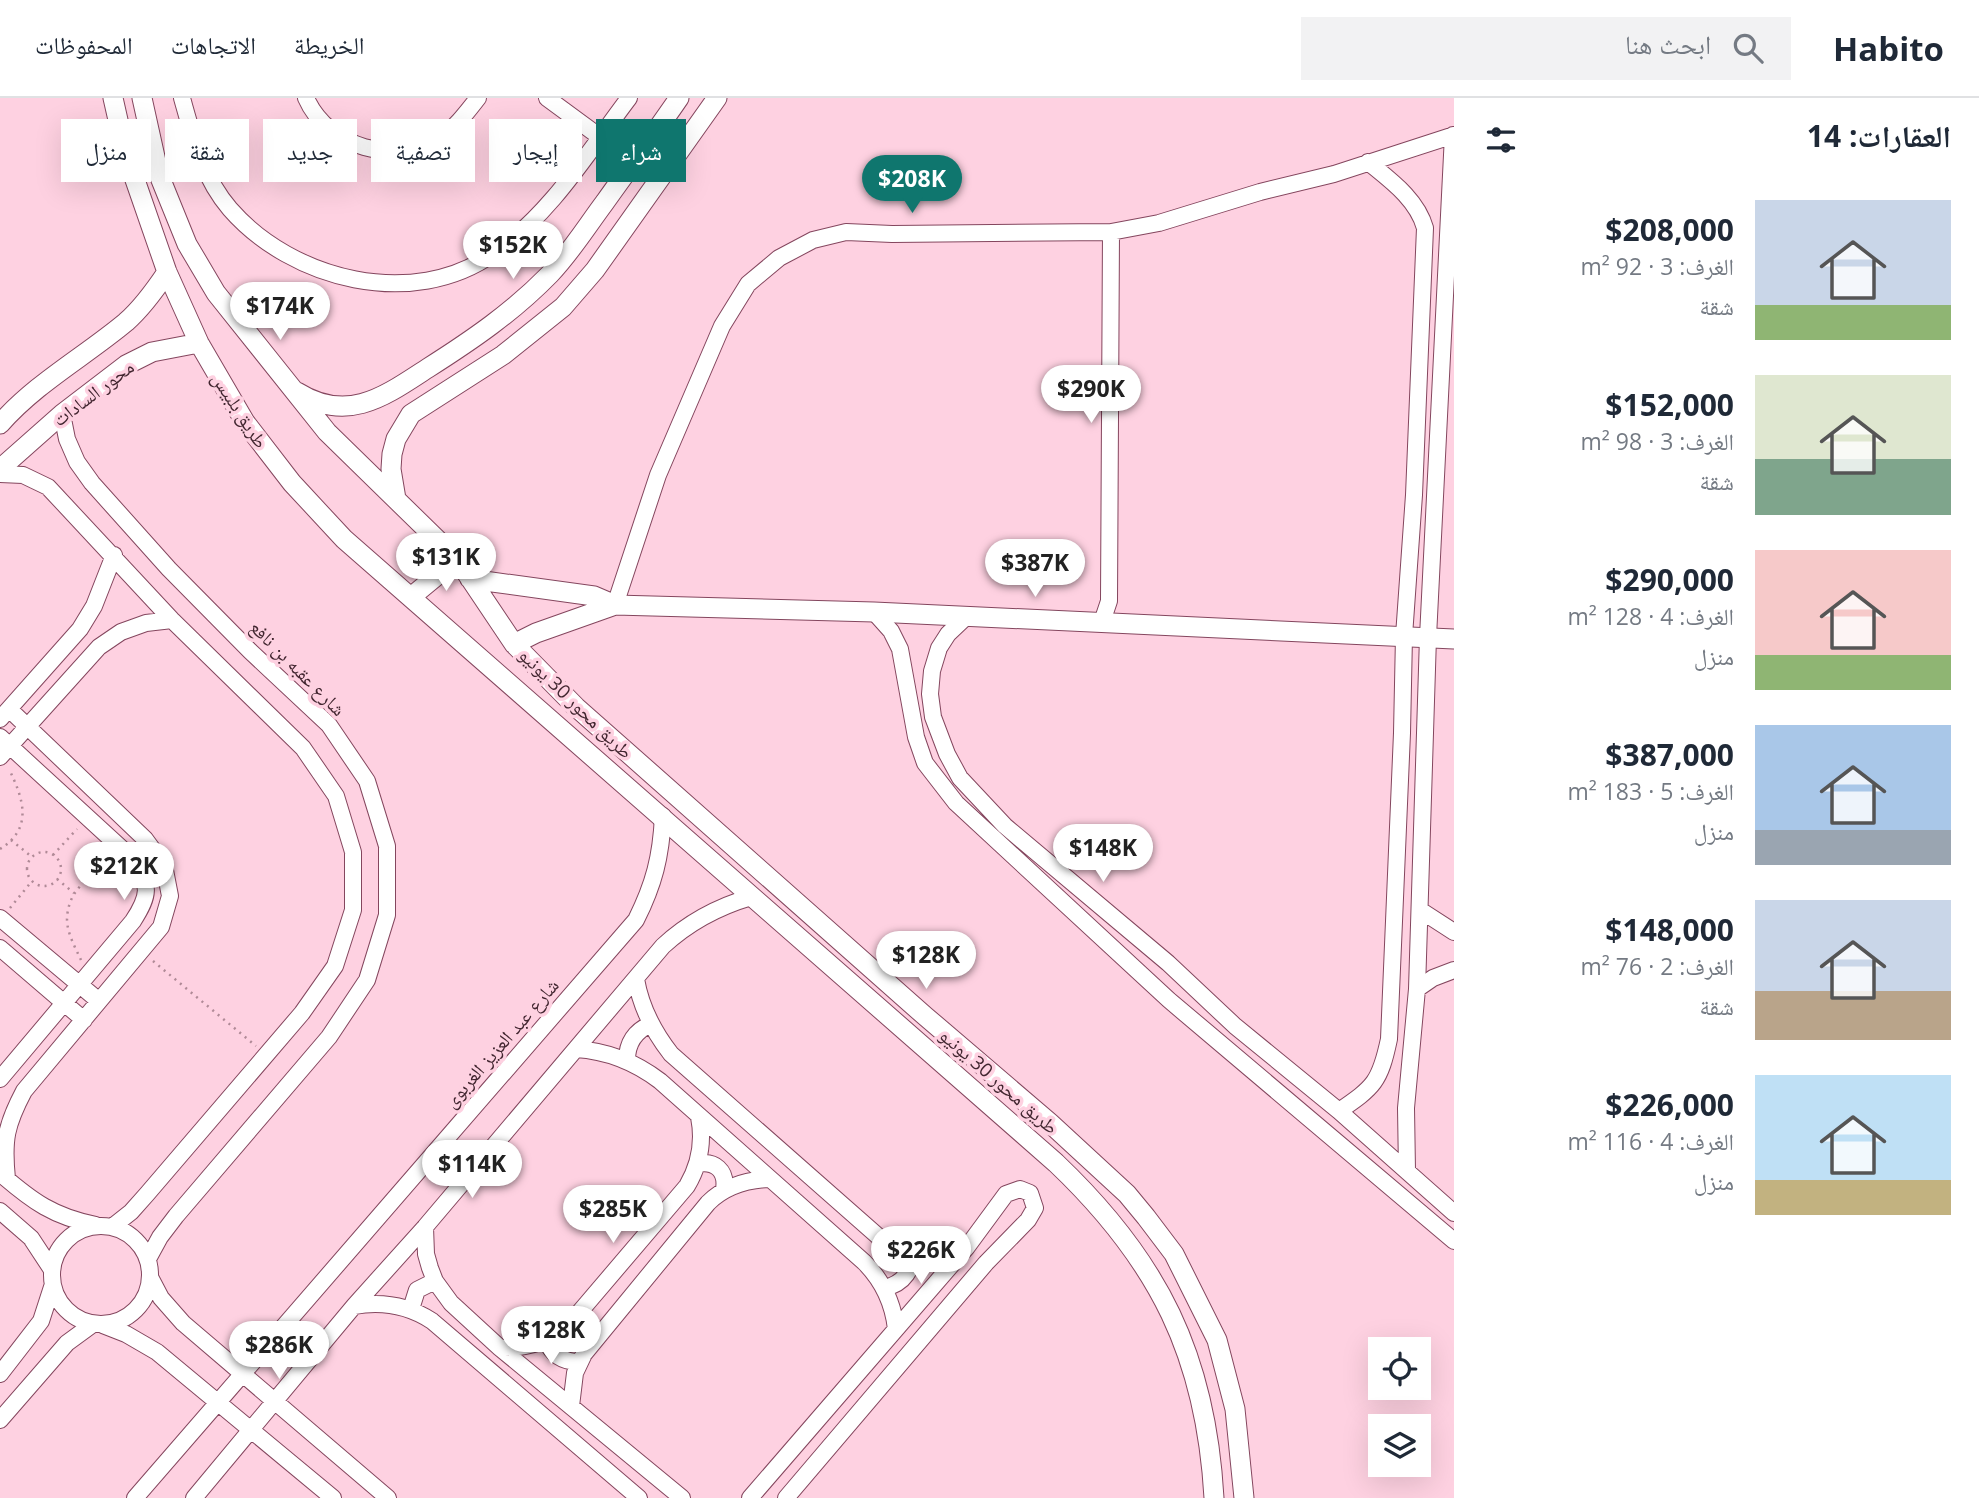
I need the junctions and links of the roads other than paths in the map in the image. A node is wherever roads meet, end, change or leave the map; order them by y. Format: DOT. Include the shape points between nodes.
graph roads {
  1 [pos="113,98"];
  2 [pos="142,98"];
  3 [pos="182,98"];
  4 [pos="478,98"];
  5 [pos="547,98"];
  6 [pos="629,98"];
  7 [pos="680,98"];
  8 [pos="717,98"];
  9 [pos="307,99"];
  10 [pos="613,119"];
  11 [pos="596,134"];
  12 [pos="1453,135"];
  13 [pos="596,142"];
  14 [pos="1368,162"];
  15 [pos="1111,232"];
  16 [pos="183,235"];
  17 [pos="159,244"];
  18 [pos="167,272"];
  19 [pos="199,343"];
  20 [pos="292,389"];
  21 [pos="62,414"];
  22 [pos="0,424"];
  23 [pos="0,472"];
  24 [pos="396,499"];
  25 [pos="114,555"];
  26 [pos="457,559"];
  27 [pos="470,579"];
  28 [pos="411,597"];
  29 [pos="615,605"];
  30 [pos="874,612"];
  31 [pos="967,616"];
  32 [pos="172,620"];
  33 [pos="1102,622"];
  34 [pos="1404,636"];
  35 [pos="1429,637"];
  36 [pos="1454,639"];
  37 [pos="514,644"];
  38 [pos="4,714"];
  39 [pos="27,727"];
  40 [pos="3,749"];
  41 [pos="663,817"];
  42 [pos="751,897"];
  43 [pos="1420,910"];
  44 [pos="1,919"];
  45 [pos="1454,932"];
  46 [pos="0,948"];
  47 [pos="1454,970"];
  48 [pos="636,979"];
  49 [pos="83,981"];
  50 [pos="1417,989"];
  51 [pos="99,1001"];
  52 [pos="64,1003"];
  53 [pos="83,1020"];
  54 [pos="651,1024"];
  55 [pos="576,1049"];
  56 [pos="1273,1058"];
  57 [pos="627,1060"];
  58 [pos="1260,1075"];
  59 [pos="0,1079"];
  60 [pos="1339,1111"];
  61 [pos="699,1117"];
  62 [pos="697,1164"];
  63 [pos="1406,1171"];
  64 [pos="3,1176"];
  65 [pos="769,1179"];
  66 [pos="724,1189"];
  67 [pos="0,1211"];
  68 [pos="1454,1213"];
  69 [pos="105,1226"];
  70 [pos="425,1227"];
  71 [pos="1454,1241"];
  72 [pos="967,1247"];
  73 [pos="912,1249"];
  74 [pos="148,1259"];
  75 [pos="52,1270"];
  76 [pos="151,1279"];
  77 [pos="435,1281"];
  78 [pos="52,1287"];
  79 [pos="884,1287"];
  80 [pos="354,1306"];
  81 [pos="411,1309"];
  82 [pos="98,1325"];
  83 [pos="896,1329"];
  84 [pos="546,1340"];
  85 [pos="500,1348"];
  86 [pos="579,1362"];
  87 [pos="2,1369"];
  88 [pos="243,1374"];
  89 [pos="276,1402"];
  90 [pos="218,1403"];
  91 [pos="571,1406"];
  92 [pos="0,1420"];
  93 [pos="252,1431"];
  94 [pos="135,1498"];
  95 [pos="194,1498"];
  96 [pos="333,1498"];
  97 [pos="388,1498"];
  98 [pos="639,1498"];
  99 [pos="682,1498"];
  100 [pos="750,1498"];
  101 [pos="786,1498"];
  102 [pos="1214,1498"];
  103 [pos="1244,1498"];
  1 -- 17 [label="street, طريق بلبيس" via="125,151"];
  2 -- 16 [label="street" via="159,175"];
  3 -- 13 [label="street" via="209,178 229,208 254,233 283,254 317,268 388,284 447,275 492,256 554,199"];
  4 -- 9 [label="street" via="440,137 417,148 391,151 366,148 342,138 322,121"];
  5 -- 11 [label="street"];
  6 -- 10 [label="street"];
  7 -- 20 [label="street" via="566,256 498,321 366,404 327,405"];
  8 -- 24 [label="street" via="595,270 563,307 503,355 411,414 392,454"];
  12 -- 14 [label="street"];
  12 -- 35 [label="street"];
  14 -- 15 [label="street" via="1158,223"];
  14 -- 34 [label="street" via="1405,195 1425,228"];
  15 -- 29 [label="street" via="846,232 813,240 779,258 748,284 722,326 658,475"];
  15 -- 33 [label="street" via="1109,601"];
  16 -- 17 [label="street"];
  16 -- 20 [label="street" via="216,293"];
  17 -- 18 [label="street, طريق بلبيس"];
  18 -- 19 [label="street, طريق بلبيس"];
  18 -- 22 [label="street, محور السادات" via="127,321 67,365"];
  19 -- 21 [label="street, محور السادات" via="152,352 133,361"];
  19 -- 28 [label="street, طريق بلبيس" via="245,422 292,483 344,539"];
  20 -- 24 [label="street" via="327,432"];
  21 -- 23 [label="street, محور السادات"];
  21 -- 74 [label="street, شارع عقبه بن نافع" via="77,462 92,483 169,569 329,725 367,781 387,846 387,915 367,980 329,1037 176,1216"];
  23 -- 25 [label="street" via="23,475 48,487"];
  24 -- 26 [label="street"];
  25 -- 32 [label="street"];
  25 -- 38 [label="street" via="80,629"];
  26 -- 27 [label="street, طريق محور 30 يونيو"];
  26 -- 28 [label="street"];
  27 -- 29 [label="street" via="594,596"];
  27 -- 37 [label="street, طريق محور 30 يونيو"];
  28 -- 41 [label="street, طريق محور 30 يونيو"];
  29 -- 30 [label="street"];
  29 -- 37 [label="street"];
  30 -- 31 [label="street"];
  30 -- 58 [label="street" via="900,649 925,763 949,795 1169,1000"];
  31 -- 33 [label="street"];
  31 -- 56 [label="street" via="939,648 930,694 933,717 960,778 1005,825"];
  32 -- 39 [label="street" via="121,632 99,647"];
  32 -- 69 [label="street" via="303,748 336,796 353,852 353,910 335,966 302,1013 147,1194"];
  33 -- 34 [label="street"];
  34 -- 35 [label="street"];
  34 -- 60 [label="street" via="1389,1039 1376,1082"];
  35 -- 36 [label="street"];
  35 -- 43 [label="street"];
  37 -- 103 [label="street, طريق محور 30 يونيو" via="576,708 1127,1194 1174,1254 1217,1340 1235,1409"];
  38 -- 39 [label="street"];
  39 -- 40 [label="street"];
  39 -- 51 [label="street" via="145,839 164,865 170,896 161,927"];
  40 -- 49 [label="street" via="88,817 134,860 146,879 146,902"];
  41 -- 42 [label="street, طريق محور 30 يونيو"];
  41 -- 88 [label="street, شارع عبد العزيز الغربوى" via="661,853 652,888 636,920"];
  42 -- 48 [label="street" via="685,927"];
  42 -- 102 [label="street, طريق محور 30 يونيو" via="1056,1163 1123,1233 1173,1317 1191,1362 1206,1420"];
  43 -- 45 [label="street"];
  43 -- 50 [label="street"];
  44 -- 49 [label="street"];
  46 -- 52 [label="street"];
  47 -- 50 [label="street"];
  48 -- 54 [label="street"];
  48 -- 55 [label="street"];
  49 -- 51 [label="street"];
  49 -- 52 [label="street"];
  50 -- 63 [label="street" via="1406,1108"];
  51 -- 53 [label="street"];
  52 -- 53 [label="street"];
  52 -- 59 [label="street"];
  53 -- 64 [label="street" via="24,1091 10,1118"];
  54 -- 57 [label="street" via="632,1038"];
  54 -- 73 [label="street" via="680,1062 880,1238"];
  55 -- 57 [label="street"];
  55 -- 70 [label="street"];
  56 -- 58 [label="street"];
  56 -- 60 [label="street"];
  57 -- 61 [label="street"];
  58 -- 71 [label="street"];
  60 -- 63 [label="street"];
  61 -- 62 [label="street" via="702,1141"];
  61 -- 65 [label="street"];
  62 -- 66 [label="street" via="716,1166 724,1176"];
  62 -- 84 [label="street" via="687,1186 572,1321"];
  63 -- 68 [label="street"];
  64 -- 69 [label="street" via="52,1212"];
  65 -- 66 [label="street"];
  65 -- 79 [label="street" via="864,1262"];
  66 -- 86 [label="street"];
  67 -- 75 [label="street" via="31,1238"];
  69 -- 74 [label="street" via="128,1234"];
  69 -- 75 [label="street" via="81,1230 67,1239"];
  70 -- 77 [label="street" via="426,1255"];
  70 -- 80 [label="street"];
  72 -- 73 [label="street"];
  72 -- 83 [label="street"];
  72 -- 101 [label="street" via="1006,1194 1020,1189 1030,1194 1035,1208 1028,1220"];
  73 -- 79 [label="street" via="909,1272 898,1283"];
  74 -- 76 [label="street"];
  75 -- 78 [label="street"];
  76 -- 82 [label="street" via="148,1293 135,1311 117,1322"];
  76 -- 88 [label="street" via="175,1315"];
  77 -- 81 [label="street" via="417,1290"];
  77 -- 85 [label="street" via="451,1303"];
  78 -- 82 [label="street" via="75,1317"];
  78 -- 87 [label="street" via="41,1321"];
  79 -- 83 [label="street"];
  80 -- 81 [label="street"];
  80 -- 89 [label="street"];
  81 -- 98 [label="street" via="441,1327"];
  82 -- 90 [label="street" via="157,1352"];
  82 -- 92 [label="street" via="66,1343"];
  83 -- 100 [label="street"];
  84 -- 85 [label="street"];
  84 -- 86 [label="street" via="558,1357"];
  85 -- 91 [label="street"];
  86 -- 91 [label="street"];
  88 -- 89 [label="street"];
  88 -- 90 [label="street, شارع عبد العزيز الغربوى"];
  89 -- 93 [label="street"];
  89 -- 97 [label="street"];
  90 -- 93 [label="street"];
  90 -- 94 [label="street, شارع عبد العزيز الغربوى"];
  91 -- 99 [label="street"];
  93 -- 95 [label="street"];
  93 -- 96 [label="street"];
}
